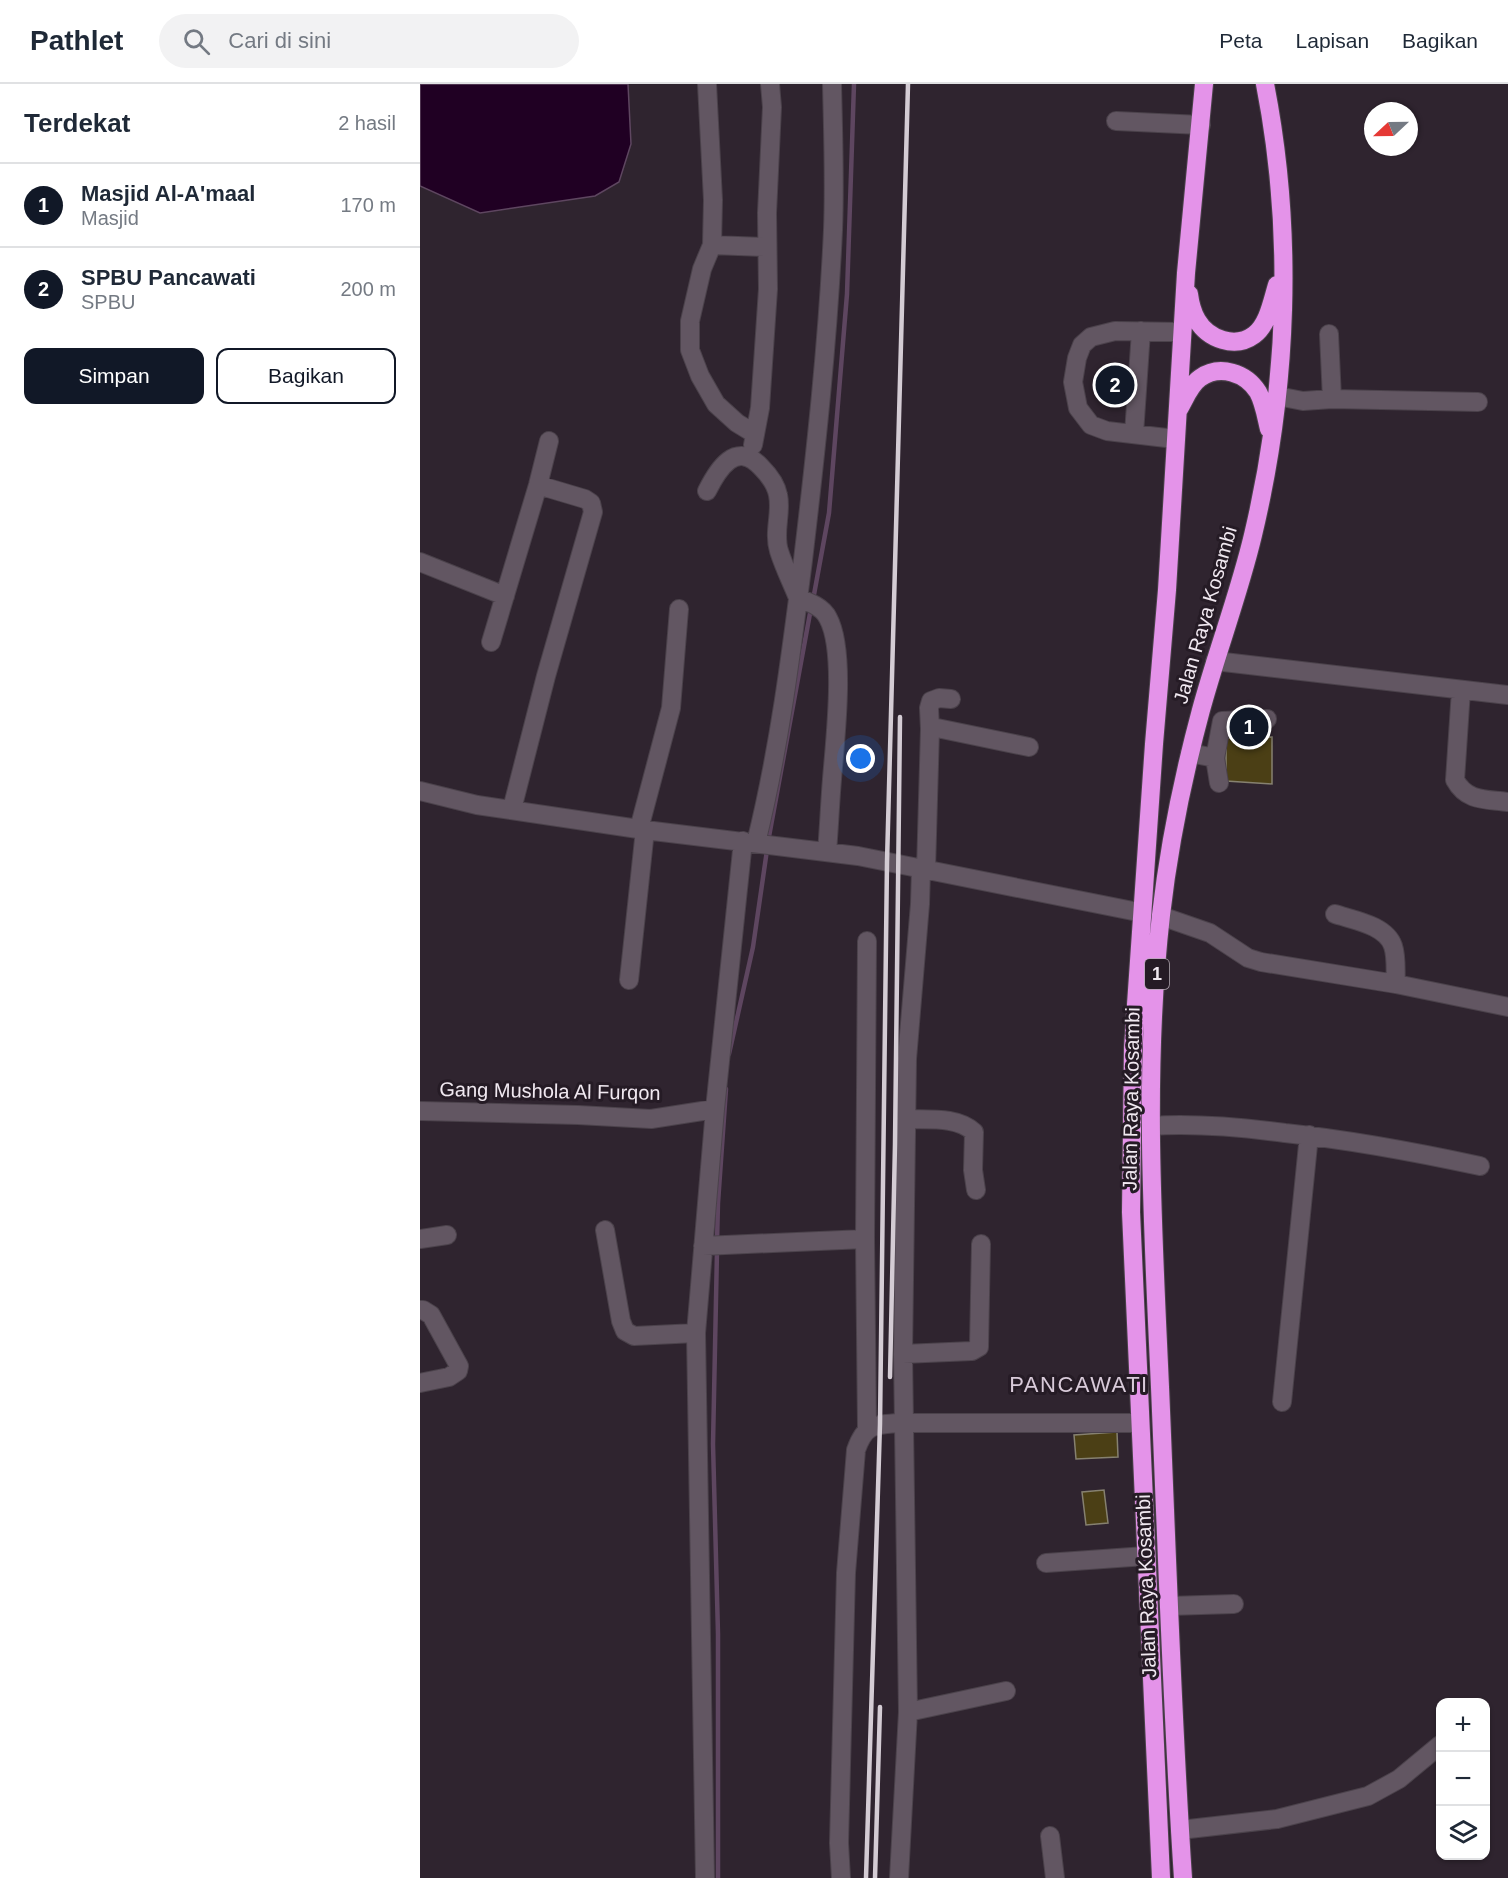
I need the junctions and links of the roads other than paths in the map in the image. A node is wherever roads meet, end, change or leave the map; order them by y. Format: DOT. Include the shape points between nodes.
graph roads {
  1 [pos="707,84"];
  2 [pos="770,84"];
  3 [pos="832,84"];
  4 [pos="1204,84"];
  5 [pos="1266,84"];
  6 [pos="1116,121"];
  7 [pos="1201,125"];
  8 [pos="712,245"];
  9 [pos="767,247"];
  10 [pos="1284,263"];
  11 [pos="1186,273"];
  12 [pos="1141,330"];
  13 [pos="1182,332"];
  14 [pos="1329,334"];
  15 [pos="1277,396"];
  16 [pos="1332,399"];
  17 [pos="1479,402"];
  18 [pos="1177,414"];
  19 [pos="755,434"];
  20 [pos="1134,434"];
  21 [pos="1175,439"];
  22 [pos="549,441"];
  23 [pos="1272,444"];
  24 [pos="750,458"];
  25 [pos="538,485"];
  26 [pos="707,491"];
  27 [pos="778,513"];
  28 [pos="807,524"];
  29 [pos="420,562"];
  30 [pos="505,596"];
  31 [pos="808,602"];
  32 [pos="679,609"];
  33 [pos="491,642"];
  34 [pos="1215,661"];
  35 [pos="1461,690"];
  36 [pos="1508,695"];
  37 [pos="951,699"];
  38 [pos="1267,719"];
  39 [pos="930,729"];
  40 [pos="1029,747"];
  41 [pos="1190,753"];
  42 [pos="1215,758"];
  43 [pos="1219,783"];
  44 [pos="420,791"];
  45 [pos="1508,802"];
  46 [pos="512,809"];
  47 [pos="642,829"];
  48 [pos="755,843"];
  49 [pos="827,852"];
  50 [pos="924,869"];
  51 [pos="1152,914"];
  52 [pos="1335,914"];
  53 [pos="867,941"];
  54 [pos="629,980"];
  55 [pos="1396,984"];
  56 [pos="1508,1007"];
  57 [pos="715,1109"];
  58 [pos="420,1111"];
  59 [pos="906,1119"];
  60 [pos="1151,1126"];
  61 [pos="1309,1136"];
  62 [pos="1480,1166"];
  63 [pos="976,1190"];
  64 [pos="605,1230"];
  65 [pos="447,1235"];
  66 [pos="420,1239"];
  67 [pos="865,1239"];
  68 [pos="981,1244"];
  69 [pos="707,1246"];
  70 [pos="420,1310"];
  71 [pos="696,1333"];
  72 [pos="903,1354"];
  73 [pos="420,1383"];
  74 [pos="1282,1402"];
  75 [pos="904,1423"];
  76 [pos="1139,1423"];
  77 [pos="867,1429"];
  78 [pos="1166,1536"];
  79 [pos="1145,1537"];
  80 [pos="1146,1556"];
  81 [pos="1047,1563"];
  82 [pos="1234,1604"];
  83 [pos="1169,1606"];
  84 [pos="1006,1691"];
  85 [pos="908,1712"];
  86 [pos="1436,1748"];
  87 [pos="1180,1830"];
  88 [pos="1050,1836"];
  89 [pos="705,1878"];
  90 [pos="841,1878"];
  91 [pos="899,1878"];
  92 [pos="1055,1878"];
  93 [pos="1161,1878"];
  94 [pos="1183,1878"];
  1 -- 8 [label="street"];
  2 -- 9 [label="street"];
  3 -- 28 [label="street" via="832,239"];
  4 -- 7 [label="highway, Jalan Raya Kosambi / 1"];
  5 -- 10 [label="highway, Jalan Raya Kosambi / 1" via="1275,132"];
  6 -- 7 [label="street"];
  7 -- 11 [label="highway, Jalan Raya Kosambi / 1"];
  8 -- 9 [label="street"];
  8 -- 19 [label="street" via="690,321 690,350 716,404"];
  9 -- 19 [label="street" via="765,343"];
  10 -- 11 [label="highway" via="1266,317 1254,335 1242,341 1220,340 1197,320"];
  10 -- 15 [label="highway, Jalan Raya Kosambi / 1"];
  11 -- 13 [label="highway, Jalan Raya Kosambi / 1"];
  12 -- 13 [label="street"];
  12 -- 20 [label="street"];
  12 -- 20 [label="street" via="1103,332 1090,337 1077,358 1073,382 1078,408 1091,425"];
  13 -- 18 [label="highway, Jalan Raya Kosambi / 1"];
  14 -- 16 [label="street"];
  15 -- 16 [label="street" via="1303,401"];
  15 -- 23 [label="highway, Jalan Raya Kosambi / 1"];
  16 -- 17 [label="street"];
  18 -- 21 [label="highway, Jalan Raya Kosambi / 1"];
  18 -- 23 [label="highway" via="1191,387 1201,378 1216,371 1234,372 1258,392"];
  19 -- 24 [label="street"];
  20 -- 21 [label="street"];
  21 -- 51 [label="highway, Jalan Raya Kosambi / 1" via="1154,744"];
  22 -- 25 [label="street"];
  23 -- 34 [label="highway, Jalan Raya Kosambi / 1" via="1242,577"];
  24 -- 26 [label="street" via="734,457 722,466"];
  24 -- 27 [label="street" via="773,483"];
  25 -- 30 [label="street"];
  25 -- 46 [label="street" via="585,499 593,506 593,512"];
  27 -- 28 [label="street"];
  27 -- 31 [label="street" via="778,549"];
  28 -- 31 [label="street"];
  29 -- 30 [label="street"];
  30 -- 33 [label="street"];
  31 -- 48 [label="street"];
  31 -- 49 [label="street" via="828,617 837,654"];
  32 -- 47 [label="street" via="671,708"];
  34 -- 35 [label="street"];
  34 -- 41 [label="highway, Jalan Raya Kosambi / 1"];
  35 -- 36 [label="street"];
  35 -- 45 [label="street" via="1455,780 1461,792 1474,798"];
  37 -- 39 [label="street" via="931,701"];
  38 -- 42 [label="street" via="1222,721"];
  39 -- 40 [label="street"];
  39 -- 50 [label="street"];
  41 -- 42 [label="street"];
  41 -- 51 [label="highway, Jalan Raya Kosambi / 1"];
  42 -- 43 [label="street"];
  44 -- 46 [label="street"];
  46 -- 47 [label="street"];
  47 -- 48 [label="street"];
  47 -- 54 [label="street"];
  48 -- 49 [label="street"];
  48 -- 57 [label="street"];
  49 -- 50 [label="street"];
  50 -- 51 [label="street"];
  50 -- 59 [label="street" via="907,1059"];
  51 -- 55 [label="street" via="1210,933 1261,962"];
  51 -- 60 [label="highway, Jalan Raya Kosambi / 1"];
  51 -- 76 [label="highway, Jalan Raya Kosambi / 1" via="1133,1048 1131,1155"];
  52 -- 55 [label="street" via="1380,930 1392,942"];
  53 -- 67 [label="street"];
  55 -- 56 [label="street"];
  57 -- 58 [label="street, Gang Mushola Al Furqon" via="651,1119"];
  57 -- 69 [label="street"];
  59 -- 63 [label="street" via="958,1122 974,1132"];
  59 -- 72 [label="street"];
  60 -- 61 [label="street" via="1231,1126"];
  60 -- 78 [label="highway, Jalan Raya Kosambi / 1"];
  61 -- 62 [label="street" via="1393,1147"];
  61 -- 74 [label="street"];
  64 -- 71 [label="street" via="625,1331 634,1336"];
  65 -- 66 [label="street"];
  67 -- 69 [label="street"];
  67 -- 77 [label="street"];
  68 -- 72 [label="street" via="979,1347 972,1351"];
  69 -- 71 [label="street"];
  70 -- 73 [label="street" via="431,1315 459,1366 449,1377"];
  71 -- 89 [label="street"];
  72 -- 75 [label="street"];
  75 -- 76 [label="street"];
  75 -- 77 [label="street"];
  75 -- 85 [label="street"];
  76 -- 79 [label="highway, Jalan Raya Kosambi / 1"];
  77 -- 90 [label="street" via="856,1450 846,1573"];
  78 -- 79 [label="highway"];
  78 -- 83 [label="highway, Jalan Raya Kosambi / 1"];
  79 -- 80 [label="highway, Jalan Raya Kosambi / 1"];
  80 -- 81 [label="street"];
  80 -- 93 [label="highway, Jalan Raya Kosambi / 1"];
  82 -- 83 [label="street"];
  83 -- 87 [label="highway, Jalan Raya Kosambi / 1"];
  84 -- 85 [label="street"];
  85 -- 91 [label="street"];
  86 -- 87 [label="street" via="1398,1779 1368,1796 1277,1819"];
  87 -- 94 [label="highway, Jalan Raya Kosambi / 1"];
  88 -- 92 [label="street"];
}
